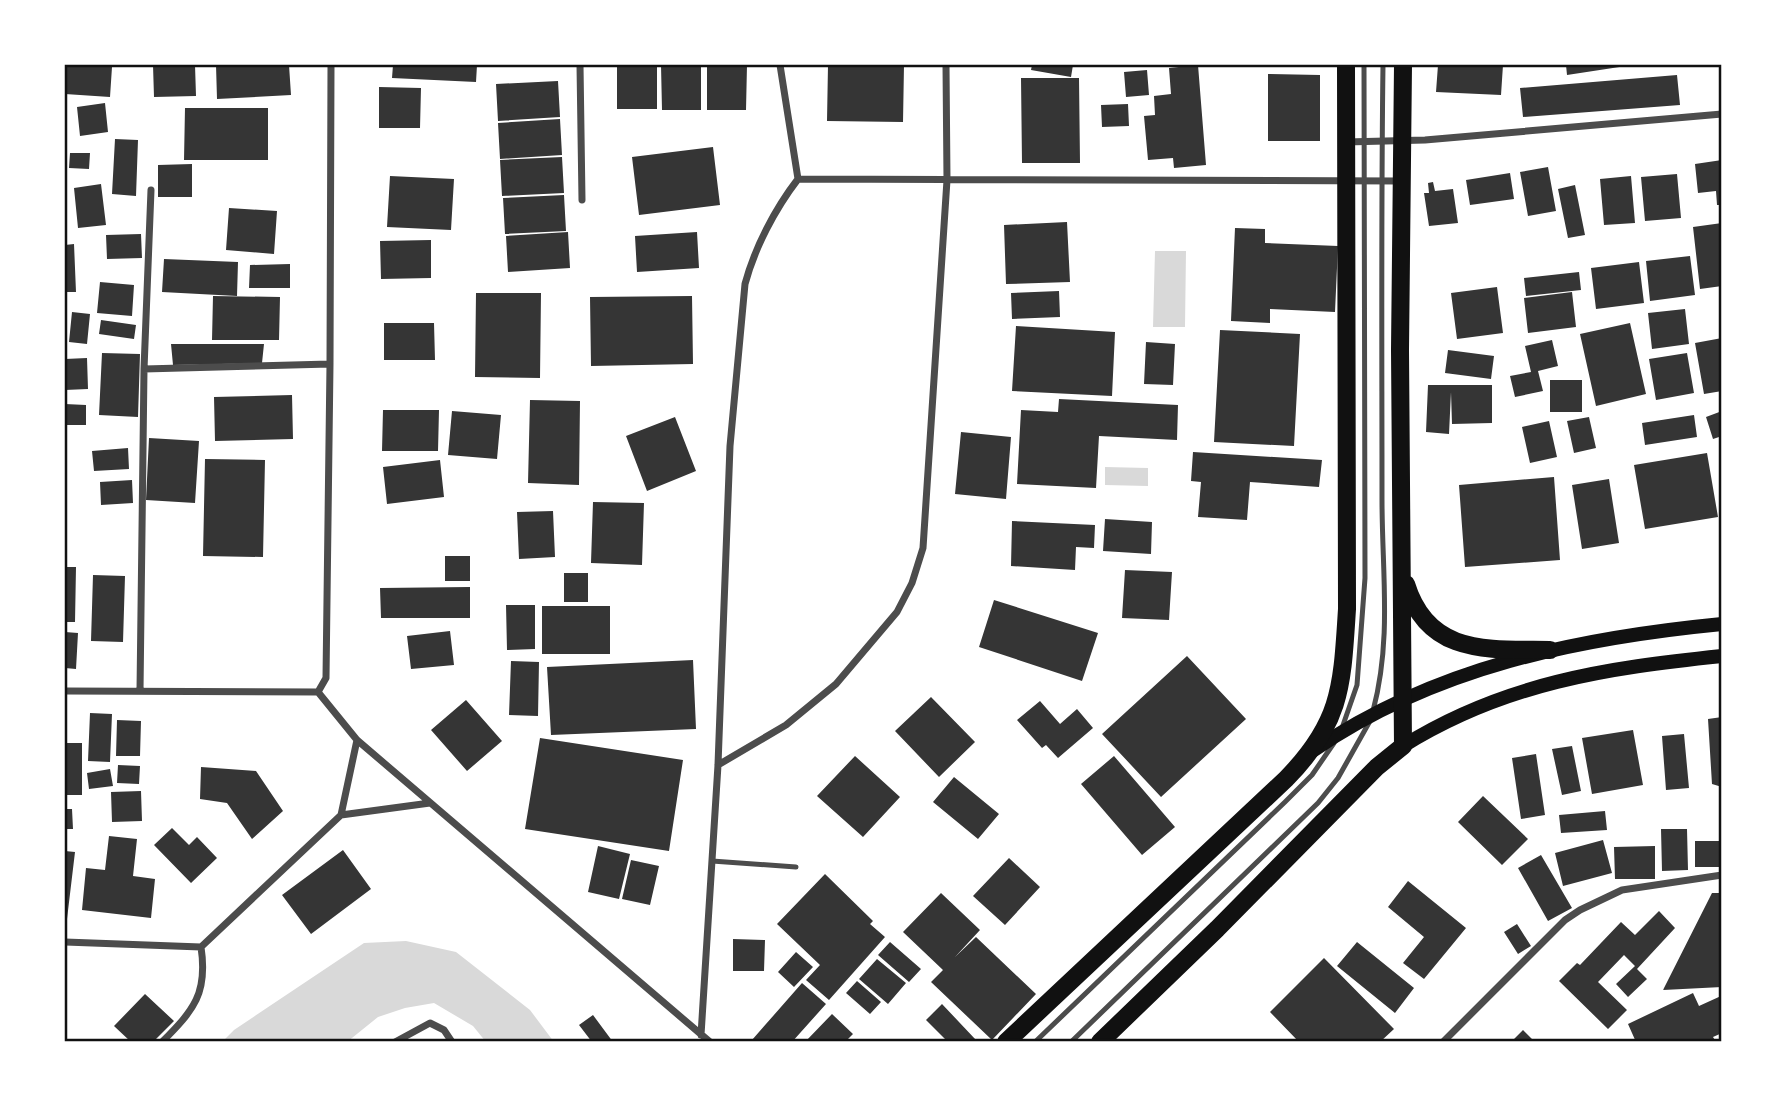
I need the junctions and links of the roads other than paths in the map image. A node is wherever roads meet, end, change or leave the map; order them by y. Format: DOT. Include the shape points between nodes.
graph roads {
  1 [pos="331,65"];
  2 [pos="580,65"];
  3 [pos="780,65"];
  4 [pos="946,65"];
  5 [pos="1346,65"];
  6 [pos="1364,65"];
  7 [pos="1383,65"];
  8 [pos="1403,65"];
  9 [pos="1722,114"];
  10 [pos="1364,140"];
  11 [pos="1383,140"];
  12 [pos="1402,140"];
  13 [pos="1345,142"];
  14 [pos="798,179"];
  15 [pos="947,180"];
  16 [pos="1344,181"];
  17 [pos="1363,181"];
  18 [pos="1383,181"];
  19 [pos="1403,181"];
  20 [pos="151,190"];
  21 [pos="582,200"];
  22 [pos="330,364"];
  23 [pos="145,369"];
  24 [pos="1401,567"];
  25 [pos="1722,624"];
  26 [pos="1550,650"];
  27 [pos="1722,656"];
  28 [pos="65,691"];
  29 [pos="140,691"];
  30 [pos="318,692"];
  31 [pos="1404,700"];
  32 [pos="1372,714"];
  33 [pos="1341,732"];
  34 [pos="357,740"];
  35 [pos="1403,746"];
  36 [pos="1312,751"];
  37 [pos="718,765"];
  38 [pos="430,803"];
  39 [pos="341,815"];
  40 [pos="712,861"];
  41 [pos="796,867"];
  42 [pos="1722,875"];
  43 [pos="65,942"];
  44 [pos="201,947"];
  45 [pos="701,1035"];
  46 [pos="162,1042"];
  47 [pos="395,1042"];
  48 [pos="452,1042"];
  49 [pos="710,1042"];
  50 [pos="1006,1042"];
  51 [pos="1035,1042"];
  52 [pos="1071,1042"];
  53 [pos="1100,1042"];
  54 [pos="1443,1042"];
  1 -- 22 [label="street"];
  2 -- 21 [label="street"];
  3 -- 14 [label="street"];
  4 -- 15 [label="street"];
  5 -- 13 [label="main road"];
  6 -- 10 [label="lane"];
  7 -- 11 [label="lane"];
  8 -- 12 [label="main road"];
  9 -- 12 [label="street"];
  10 -- 11 [label="street"];
  10 -- 13 [label="street"];
  10 -- 17 [label="lane"];
  11 -- 12 [label="street"];
  11 -- 18 [label="lane"];
  12 -- 19 [label="main road"];
  13 -- 16 [label="main road"];
  14 -- 15 [label="street"];
  14 -- 37 [label="street" via="751,263 745,284 730,446"];
  15 -- 16 [label="street"];
  15 -- 37 [label="street" via="923,548 912,583 897,612 836,684 786,725"];
  16 -- 17 [label="street"];
  16 -- 36 [label="main road" via="1345,645 1338,697"];
  17 -- 18 [label="street"];
  17 -- 33 [label="lane" via="1365,578 1357,685"];
  18 -- 19 [label="street"];
  18 -- 32 [label="lane" via="1386,628"];
  19 -- 24 [label="main road"];
  20 -- 23 [label="street"];
  22 -- 23 [label="street"];
  22 -- 30 [label="street" via="326,678"];
  23 -- 29 [label="street"];
  24 -- 26 [label="main road" via="1418,614 1448,639 1489,649"];
  24 -- 31 [label="main road"];
  25 -- 26 [label="main road" via="1605,638"];
  26 -- 31 [label="main road" via="1479,669"];
  27 -- 35 [label="main road" via="1604,671 1522,691 1459,714"];
  28 -- 29 [label="street"];
  29 -- 30 [label="street"];
  30 -- 34 [label="street"];
  31 -- 32 [label="main road"];
  31 -- 35 [label="main road"];
  32 -- 33 [label="main road"];
  32 -- 52 [label="lane" via="1338,778 1318,803"];
  33 -- 36 [label="main road"];
  33 -- 51 [label="lane" via="1322,763 1285,802"];
  34 -- 38 [label="street"];
  34 -- 39 [label="street"];
  35 -- 53 [label="main road"];
  36 -- 50 [label="main road"];
  37 -- 40 [label="street"];
  38 -- 39 [label="street"];
  38 -- 45 [label="street"];
  39 -- 44 [label="street"];
  40 -- 41 [label="lane"];
  40 -- 45 [label="street"];
  42 -- 54 [label="street" via="1622,890 1580,910"];
  43 -- 44 [label="street"];
  44 -- 46 [label="street" via="202,990"];
  45 -- 49 [label="street"];
  47 -- 48 [label="street" via="430,1023 444,1030"];
}
